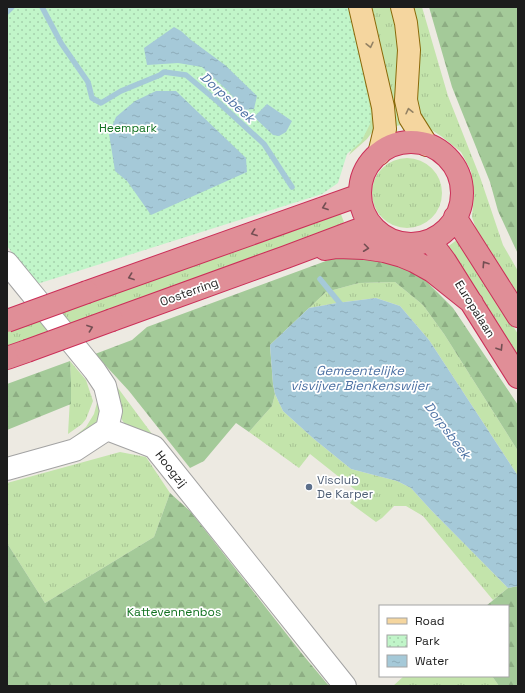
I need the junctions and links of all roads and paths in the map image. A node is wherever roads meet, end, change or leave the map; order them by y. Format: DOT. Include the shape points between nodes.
graph roads {
  1 [pos="360,7"];
  2 [pos="402,7"];
  3 [pos="427,145"];
  4 [pos="379,154"];
  5 [pos="360,195"];
  6 [pos="455,217"];
  7 [pos="371,225"];
  8 [pos="431,242"];
  9 [pos="286,257"];
  10 [pos="7,263"];
  11 [pos="472,303"];
  12 [pos="518,316"];
  13 [pos="7,321"];
  14 [pos="17,354"];
  15 [pos="518,377"];
  16 [pos="107,429"];
  17 [pos="7,469"];
  18 [pos="345,686"];
  1 -- 4 [label="main road, one-way" via="383,107 385,129"];
  3 -- 2 [label="main road, one-way" via="410,118 406,100 409,50"];
  3 -- 4 [label="highway" via="402,143"];
  3 -- 6 [label="highway" via="446,156 458,174 461,196"];
  4 -- 5 [label="highway" via="372,160 363,176"];
  5 -- 7 [label="highway"];
  5 -- 13 [label="highway, one-way, bridge"];
  6 -- 8 [label="highway" via="451,228"];
  12 -- 6 [label="highway, one-way"];
  7 -- 8 [label="highway" via="398,242 419,245"];
  7 -- 9 [label="highway, Oosterring"];
  8 -- 11 [label="highway, Europalaan"];
  9 -- 11 [label="highway, one-way" via="337,247 384,251 402,256 432,271"];
  14 -- 9 [label="highway, Oosterring, one-way, bridge"];
  10 -- 16 [label="street" via="105,386 111,411"];
  11 -- 15 [label="highway, Europalaan, one-way"];
  16 -- 17 [label="street" via="75,450"];
  16 -- 18 [label="street, Hoogzij" via="154,447"];
}
